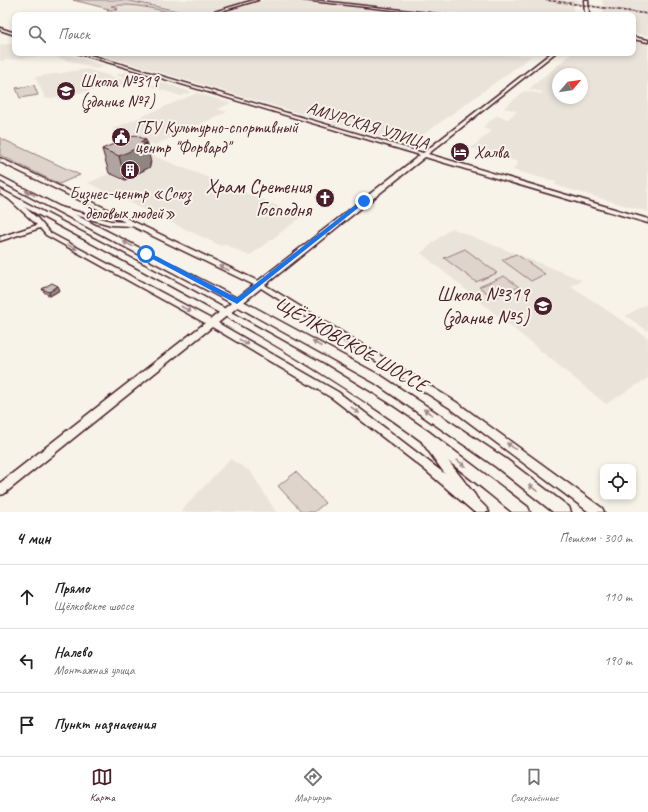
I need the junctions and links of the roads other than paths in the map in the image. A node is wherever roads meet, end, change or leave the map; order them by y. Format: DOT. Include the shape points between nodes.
graph roads {
  1 [pos="257,0"];
  2 [pos="304,0"];
  3 [pos="586,0"];
  4 [pos="215,12"];
  5 [pos="418,12"];
  6 [pos="587,12"];
  7 [pos="0,29"];
  8 [pos="12,33"];
  9 [pos="636,39"];
  10 [pos="648,41"];
  11 [pos="90,56"];
  12 [pos="549,56"];
  13 [pos="422,156"];
  14 [pos="0,160"];
  15 [pos="0,178"];
  16 [pos="0,191"];
  17 [pos="10,197"];
  18 [pos="60,209"];
  19 [pos="648,221"];
  20 [pos="40,226"];
  21 [pos="136,226"];
  22 [pos="0,239"];
  23 [pos="259,284"];
  24 [pos="237,302"];
  25 [pos="223,312"];
  26 [pos="210,322"];
  27 [pos="418,432"];
  28 [pos="0,490"];
  29 [pos="481,511"];
  30 [pos="523,512"];
  31 [pos="564,512"];
  32 [pos="598,512"];
  1 -- 4 [label="street"];
  2 -- 5 [label="street"];
  3 -- 6 [label="main road"];
  7 -- 8 [label="street"];
  9 -- 10 [label="main road"];
  11 -- 13 [label="street, АМУРСКАЯ УЛИЦА"];
  12 -- 13 [label="street"];
  13 -- 19 [label="street, АМУРСКАЯ УЛИЦА"];
  13 -- 23 [label="street"];
  14 -- 21 [label="street"];
  18 -- 15 [label="main road, ЩЁЛКОВСКОЕ ШОССЕ, one-way"];
  16 -- 17 [label="main road, ЩЁЛКОВСКОЕ ШОССЕ"];
  17 -- 20 [label="street"];
  17 -- 25 [label="main road, ЩЁЛКОВСКОЕ ШОССЕ"];
  18 -- 21 [label="street" via="112,223"];
  24 -- 18 [label="main road, ЩЁЛКОВСКОЕ ШОССЕ, one-way"];
  20 -- 22 [label="street"];
  20 -- 26 [label="street, one-way" via="48,234"];
  23 -- 21 [label="street, one-way"];
  23 -- 24 [label="street"];
  32 -- 23 [label="street, one-way" via="453,405"];
  24 -- 25 [label="street"];
  31 -- 24 [label="main road, ЩЁЛКОВСКОЕ ШОССЕ, one-way" via="501,463 379,380"];
  25 -- 26 [label="street"];
  25 -- 27 [label="main road, ЩЁЛКОВСКОЕ ШОССЕ" via="362,393"];
  26 -- 28 [label="street"];
  26 -- 29 [label="street, one-way" via="335,395 428,466"];
  27 -- 29 [label="street"];
  27 -- 30 [label="main road, ЩЁЛКОВСКОЕ ШОССЕ, one-way"];
}
